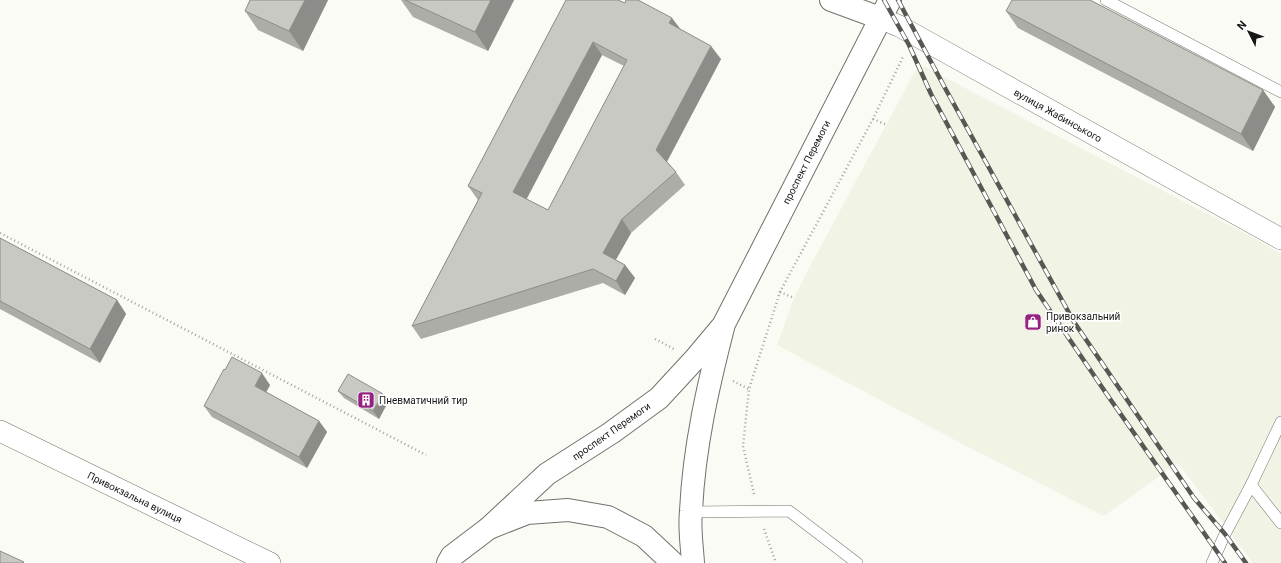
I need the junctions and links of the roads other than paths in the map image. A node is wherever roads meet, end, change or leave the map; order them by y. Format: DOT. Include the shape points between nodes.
graph roads {
  1 [pos="830,0"];
  2 [pos="1106,0"];
  3 [pos="885,9"];
  4 [pos="1281,92"];
  5 [pos="1281,239"];
  6 [pos="724,324"];
  7 [pos="1281,422"];
  8 [pos="0,431"];
  9 [pos="1251,485"];
  10 [pos="690,512"];
  11 [pos="1277,515"];
  12 [pos="1281,523"];
  13 [pos="489,528"];
  14 [pos="270,563"];
  15 [pos="448,563"];
  16 [pos="673,563"];
  17 [pos="693,563"];
  18 [pos="857,563"];
  19 [pos="1212,563"];
  1 -- 3 [label="main road, вулиця Жабинського"];
  2 -- 4 [label="lane"];
  3 -- 5 [label="street, вулиця Жабинського" via="899,26"];
  3 -- 6 [label="main road, проспект Перемоги"];
  6 -- 10 [label="main road, проспект Перемоги" via="699,435"];
  6 -- 13 [label="main road, проспект Перемоги" via="659,398 611,433 547,474"];
  7 -- 9 [label="lane"];
  8 -- 14 [label="street, Привокзальна вулиця"];
  9 -- 11 [label="lane"];
  9 -- 19 [label="lane"];
  10 -- 17 [label="main road, проспект Перемоги"];
  10 -- 18 [label="lane" via="789,511"];
  11 -- 12 [label="lane"];
  13 -- 15 [label="main road" via="452,556"];
  13 -- 16 [label="main road" via="527,513 568,510 608,517 644,536"];
}
